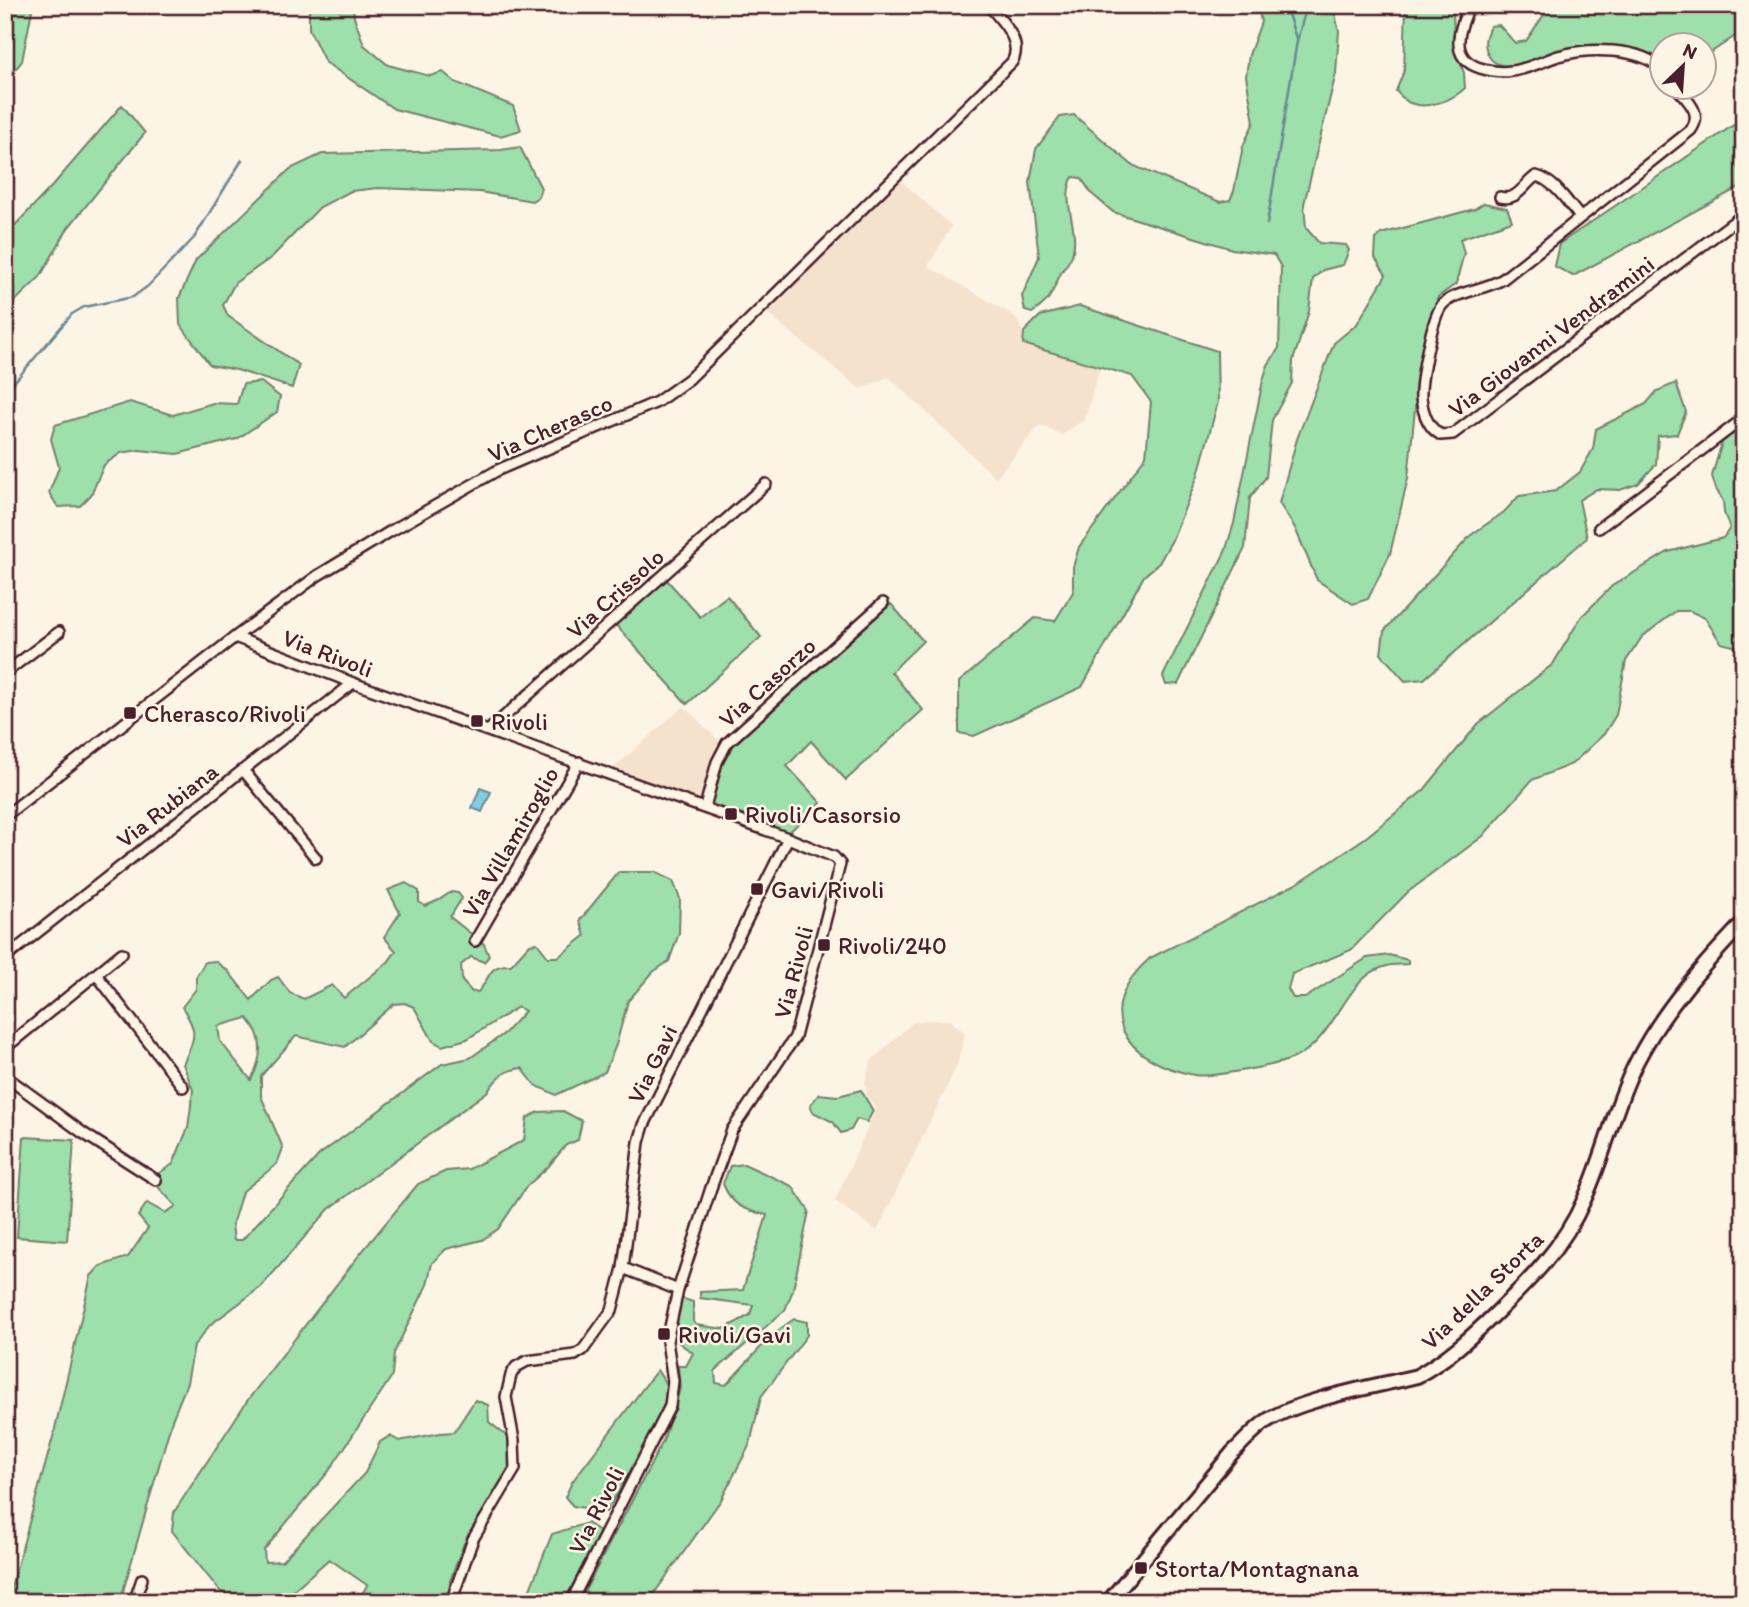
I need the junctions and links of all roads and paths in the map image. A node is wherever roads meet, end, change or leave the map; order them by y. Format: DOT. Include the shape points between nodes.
graph roads {
  1 [pos="989,5"];
  2 [pos="1470,5"];
  3 [pos="1648,59"];
  4 [pos="1688,102"];
  5 [pos="1500,197"];
  6 [pos="1744,214"];
  7 [pos="1580,217"];
  8 [pos="1744,418"];
  9 [pos="766,484"];
  10 [pos="1599,528"];
  11 [pos="883,603"];
  12 [pos="59,632"];
  13 [pos="234,637"];
  14 [pos="5,673"];
  15 [pos="353,683"];
  16 [pos="489,730"];
  17 [pos="579,762"];
  18 [pos="243,770"];
  19 [pos="705,807"];
  20 [pos="5,816"];
  21 [pos="788,838"];
  22 [pos="316,858"];
  23 [pos="1744,922"];
  24 [pos="475,941"];
  25 [pos="122,953"];
  26 [pos="5,958"];
  27 [pos="96,974"];
  28 [pos="5,1048"];
  29 [pos="5,1076"];
  30 [pos="183,1087"];
  31 [pos="156,1180"];
  32 [pos="623,1268"];
  33 [pos="678,1290"];
  34 [pos="142,1579"];
  35 [pos="1115,1599"];
  36 [pos="134,1602"];
  37 [pos="451,1602"];
  38 [pos="571,1602"];
  1 -- 13 [label="street, Via Cherasco" via="1016,43 1012,62 689,379 657,402 498,470 317,576"];
  2 -- 3 [label="street" via="1460,30 1459,51 1468,63 1481,69 1510,72 1591,51"];
  4 -- 7 [label="street, Via Giovanni Vendramini" via="1697,118 1691,130"];
  5 -- 7 [label="street" via="1511,198 1531,179 1542,177"];
  6 -- 7 [label="street, Via Giovanni Vendramini" via="1453,434 1437,433 1426,417 1421,391 1440,308 1449,299 1503,279"];
  8 -- 10 [label="street"];
  9 -- 16 [label="street, Via Crissolo"];
  11 -- 19 [label="street, Via Casorzo" via="727,743"];
  12 -- 14 [label="street"];
  13 -- 15 [label="street, Via Rivoli"];
  13 -- 20 [label="street, Via Cherasco"];
  15 -- 16 [label="street, Via Rivoli"];
  15 -- 18 [label="street, Via Rubiana"];
  16 -- 17 [label="street, Via Rivoli"];
  17 -- 19 [label="street, Via Rivoli"];
  17 -- 24 [label="street, Via Villamiroglio"];
  18 -- 22 [label="street"];
  18 -- 26 [label="street, Via Rubiana"];
  19 -- 21 [label="street, Via Rivoli"];
  21 -- 32 [label="street, Via Gavi" via="644,1125"];
  21 -- 33 [label="street, Via Rivoli" via="834,857 840,869 795,1037 732,1130"];
  23 -- 35 [label="main road, Via della Storta" via="1680,996 1639,1057 1618,1102 1584,1201 1546,1263 1432,1368 1418,1376 1309,1403 1254,1431"];
  25 -- 27 [label="street"];
  27 -- 28 [label="street"];
  27 -- 30 [label="street"];
  29 -- 31 [label="street"];
  32 -- 33 [label="street"];
  32 -- 37 [label="street, Via Gavi" via="612,1310 583,1350 527,1361 516,1367 509,1380 506,1397 514,1469 473,1539"];
  33 -- 38 [label="street, Via Rivoli" via="667,1341 673,1381 670,1406"];
  34 -- 36 [label="street"];
}
